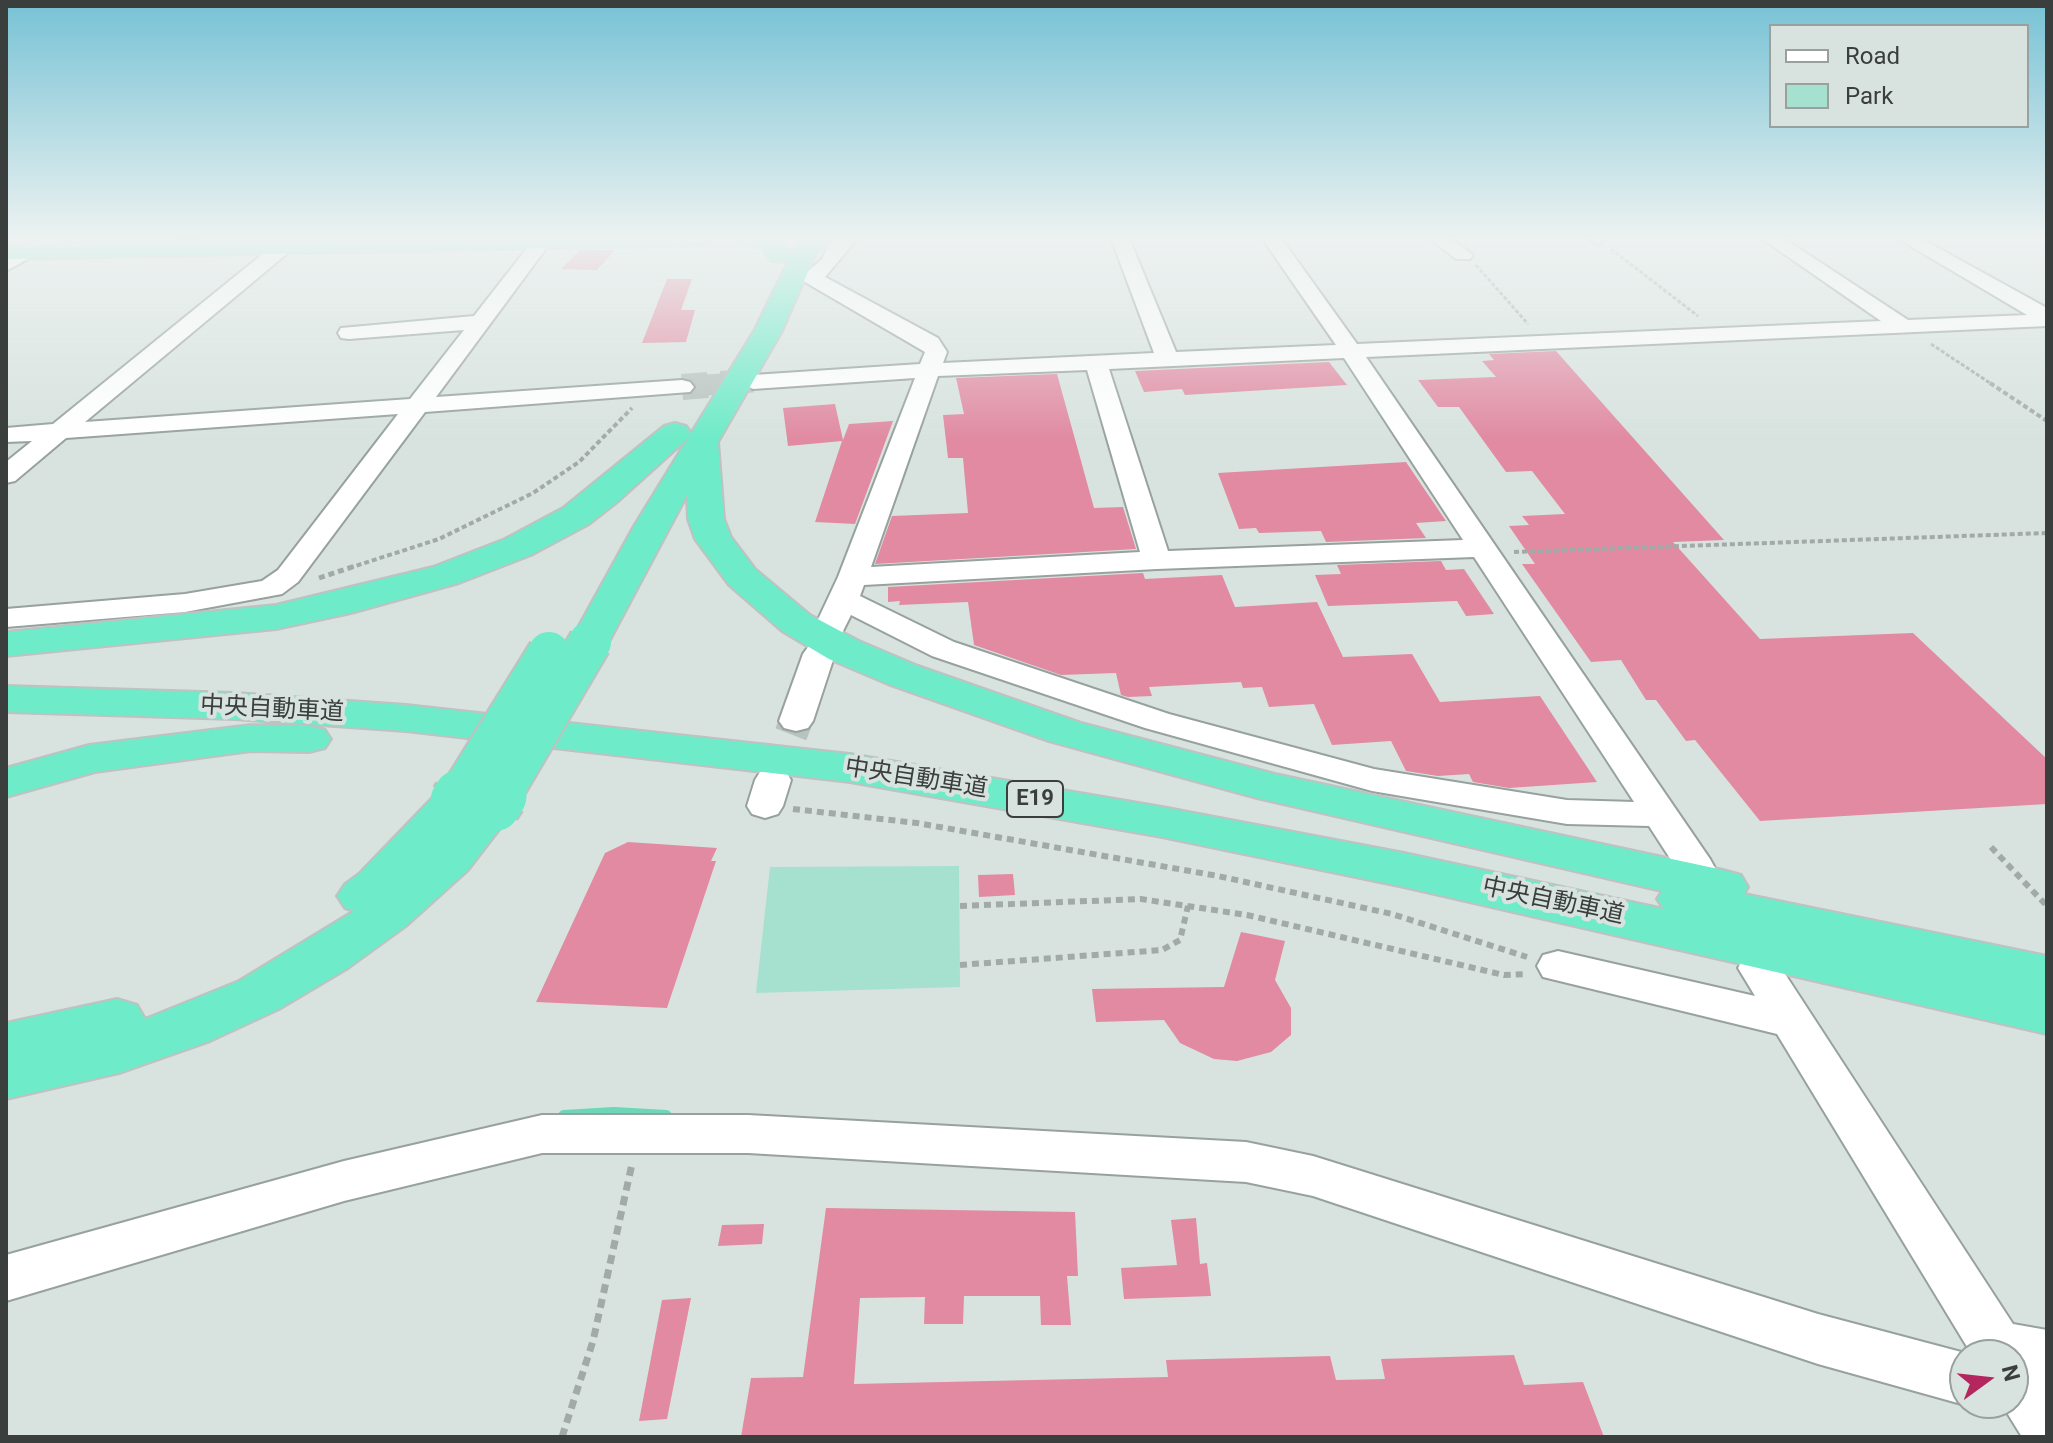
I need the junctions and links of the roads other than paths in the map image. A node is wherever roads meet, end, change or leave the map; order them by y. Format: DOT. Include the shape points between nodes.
graph roads {
  1 [pos="213,305"];
  2 [pos="496,305"];
  3 [pos="756,305"];
  4 [pos="778,305"];
  5 [pos="862,305"];
  6 [pos="1147,305"];
  7 [pos="1317,305"];
  8 [pos="1872,305"];
  9 [pos="2023,305"];
  10 [pos="2047,319"];
  11 [pos="482,322"];
  12 [pos="1903,326"];
  13 [pos="349,333"];
  14 [pos="1348,350"];
  15 [pos="1167,359"];
  16 [pos="1096,363"];
  17 [pos="931,370"];
  18 [pos="753,382"];
  19 [pos="682,387"];
  20 [pos="419,406"];
  21 [pos="59,432"];
  22 [pos="6,435"];
  23 [pos="689,437"];
  24 [pos="6,475"];
  25 [pos="1484,551"];
  26 [pos="1157,560"];
  27 [pos="836,615"];
  28 [pos="6,618"];
  29 [pos="6,644"];
  30 [pos="6,677"];
  31 [pos="6,699"];
  32 [pos="796,721"];
  33 [pos="850,768"];
  34 [pos="6,783"];
  35 [pos="476,803"];
  36 [pos="1661,815"];
  37 [pos="1696,868"];
  38 [pos="2047,964"];
  39 [pos="1558,966"];
  40 [pos="1759,968"];
  41 [pos="2047,976"];
  42 [pos="2047,1013"];
  43 [pos="1793,1021"];
  44 [pos="6,1045"];
  45 [pos="6,1076"];
  46 [pos="6,1278"];
  47 [pos="1990,1339"];
  48 [pos="1949,1365"];
  1 -- 21 [label="street"];
  2 -- 11 [label="street"];
  3 -- 23 [label="highway" via="742,324"];
  4 -- 23 [label="highway" via="768,331"];
  5 -- 17 [label="street" via="930,343 936,352"];
  6 -- 15 [label="street"];
  7 -- 14 [label="street"];
  8 -- 12 [label="street"];
  9 -- 10 [label="street"];
  10 -- 12 [label="street"];
  11 -- 13 [label="street"];
  11 -- 20 [label="street"];
  12 -- 14 [label="street"];
  14 -- 15 [label="street"];
  14 -- 25 [label="street"];
  15 -- 16 [label="street"];
  16 -- 17 [label="street"];
  16 -- 26 [label="street"];
  17 -- 18 [label="street"];
  17 -- 27 [label="street"];
  19 -- 20 [label="street"];
  20 -- 21 [label="street"];
  20 -- 28 [label="street" via="288,576 271,588 131,609"];
  21 -- 22 [label="street"];
  21 -- 24 [label="street"];
  23 -- 29 [label="highway" via="576,516 518,547 446,575 276,617"];
  23 -- 35 [label="highway, bridge"];
  23 -- 38 [label="highway" via="713,539 742,577 796,623 903,675 1065,732 1274,788 2033,956"];
  25 -- 26 [label="street"];
  25 -- 36 [label="street"];
  26 -- 27 [label="street"];
  27 -- 32 [label="street"];
  27 -- 36 [label="street" via="1157,721 1372,780 1567,812"];
  30 -- 41 [label="highway, 中央自動車道 / E19" via="425,696 879,747 1079,778 1391,838"];
  31 -- 33 [label="highway, 中央自動車道 / E19" via="406,718"];
  33 -- 34 [label="highway" via="742,767 603,753 251,738 102,757"];
  33 -- 42 [label="highway, 中央自動車道 / E19" via="1373,864"];
  35 -- 44 [label="highway" via="307,936 189,995 115,1021"];
  35 -- 45 [label="highway" via="450,858 388,913 259,995 119,1051"];
  36 -- 37 [label="street"];
  39 -- 43 [label="street"];
  40 -- 43 [label="street"];
  43 -- 47 [label="street"];
  46 -- 48 [label="street" via="344,1181 542,1134 748,1134 1246,1162 1313,1176 1818,1339"];
}
